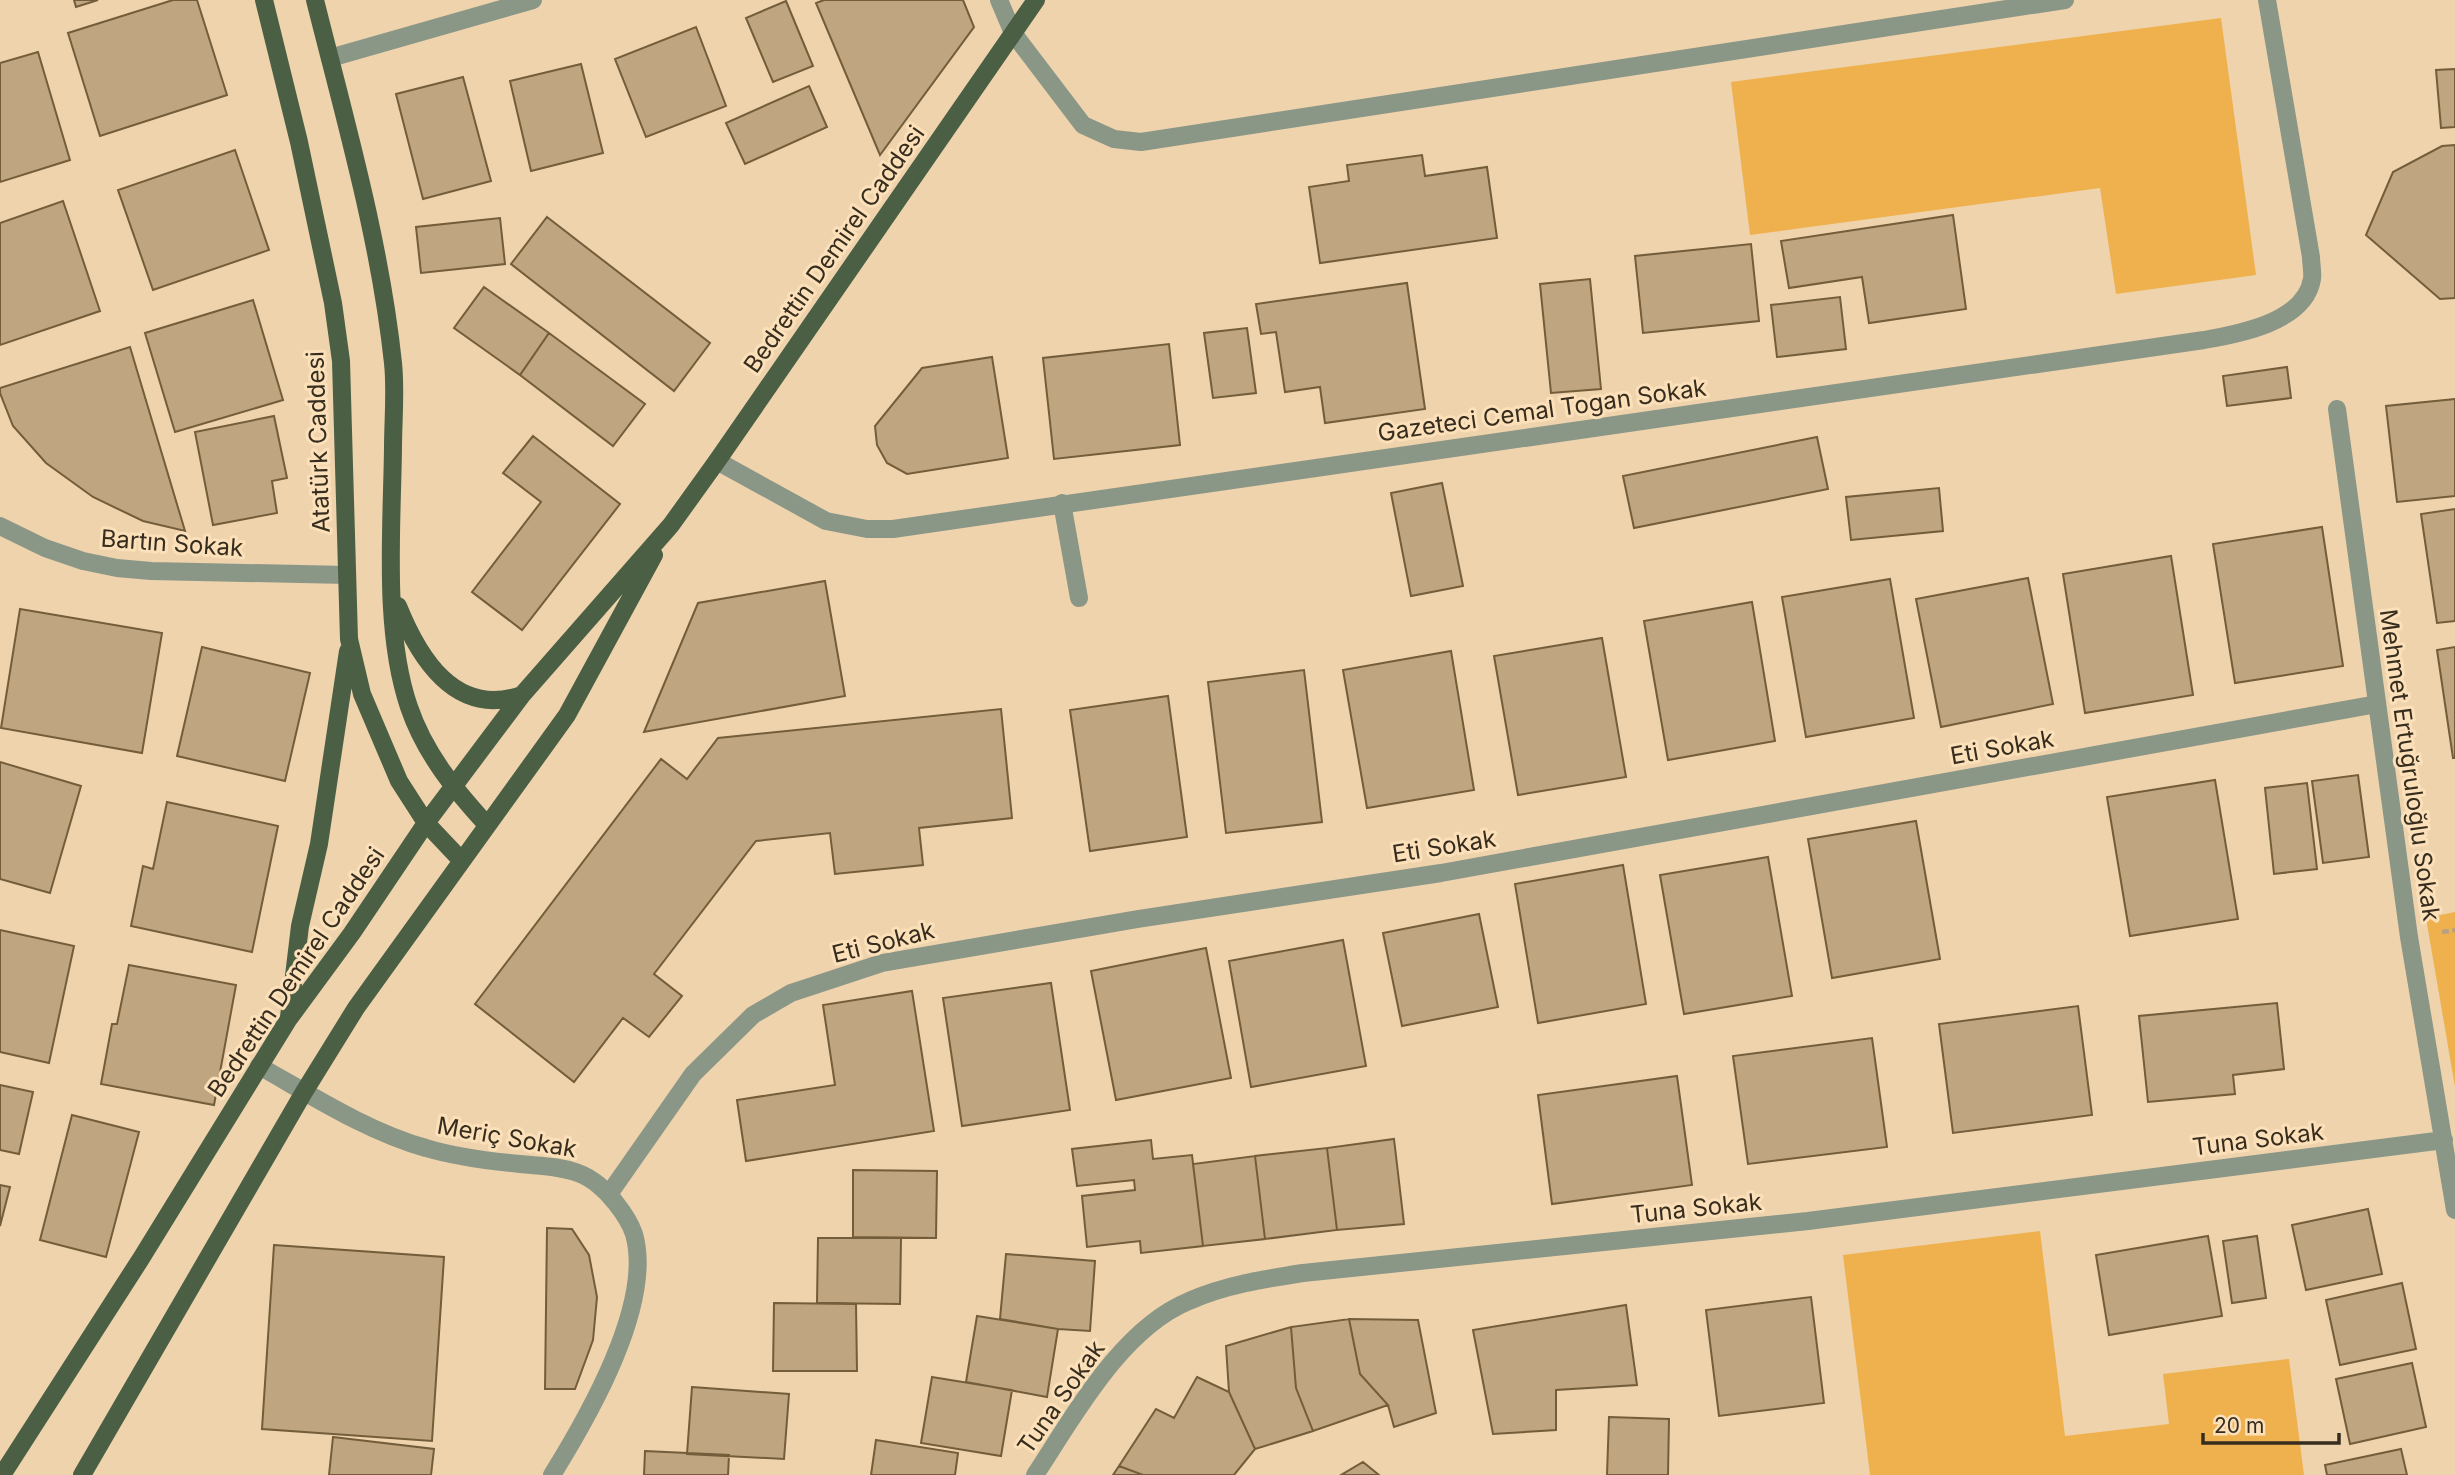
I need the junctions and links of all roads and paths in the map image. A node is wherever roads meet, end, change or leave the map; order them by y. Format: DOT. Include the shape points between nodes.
graph roads {
  1 [pos="264,0"];
  2 [pos="315,0"];
  3 [pos="533,0"];
  4 [pos="999,0"];
  5 [pos="1036,0"];
  6 [pos="2065,0"];
  7 [pos="2267,0"];
  8 [pos="1013,33"];
  9 [pos="330,58"];
  10 [pos="2337,409"];
  11 [pos="718,461"];
  12 [pos="1062,503"];
  13 [pos="671,525"];
  14 [pos="0,526"];
  15 [pos="347,575"];
  16 [pos="393,593"];
  17 [pos="1079,598"];
  18 [pos="349,639"];
  19 [pos="522,695"];
  20 [pos="2377,704"];
  21 [pos="452,786"];
  22 [pos="426,823"];
  23 [pos="487,825"];
  24 [pos="461,860"];
  25 [pos="288,1020"];
  26 [pos="259,1066"];
  27 [pos="304,1091"];
  28 [pos="2444,1140"];
  29 [pos="609,1194"];
  30 [pos="2455,1210"];
  31 [pos="4,1465"];
  32 [pos="82,1475"];
  33 [pos="552,1475"];
  34 [pos="1035,1475"];
  1 -- 15 [label="main road, Atatürk Caddesi" via="333,303 341,361"];
  2 -- 9 [label="main road"];
  3 -- 9 [label="street"];
  4 -- 8 [label="street"];
  5 -- 8 [label="main road, Bedrettin Demirel Caddesi"];
  6 -- 8 [label="street" via="1141,142 1114,139 1083,125"];
  7 -- 12 [label="street, Gazeteci Cemal Togan Sokak" via="2312,280 2287,315 2261,327 2230,336"];
  8 -- 11 [label="main road, Bedrettin Demirel Caddesi"];
  9 -- 16 [label="main road" via="373,235 394,366"];
  10 -- 20 [label="street, Mehmet Ertuğruloğlu Sokak"];
  11 -- 12 [label="street, Gazeteci Cemal Togan Sokak" via="826,521 867,529 894,529"];
  11 -- 13 [label="main road, Bedrettin Demirel Caddesi"];
  12 -- 17 [label="street"];
  13 -- 19 [label="main road, Bedrettin Demirel Caddesi"];
  13 -- 23 [label="main road, Bedrettin Demirel Caddesi" via="567,715"];
  14 -- 15 [label="street, Bartın Sokak" via="46,548 117,568"];
  15 -- 18 [label="main road, Atatürk Caddesi"];
  16 -- 19 [label="main road" via="413,642 444,682 480,698"];
  16 -- 21 [label="main road" via="395,636 409,707 426,746"];
  18 -- 22 [label="main road, Atatürk Caddesi" via="378,735 399,781"];
  18 -- 25 [label="main road"];
  19 -- 21 [label="main road, Bedrettin Demirel Caddesi"];
  20 -- 28 [label="street, Mehmet Ertuğruloğlu Sokak"];
  20 -- 29 [label="street, Eti Sokak" via="1441,873 882,963 791,993 753,1015 693,1074"];
  21 -- 22 [label="main road, Bedrettin Demirel Caddesi"];
  21 -- 23 [label="main road"];
  22 -- 24 [label="main road, Atatürk Caddesi"];
  22 -- 25 [label="main road, Bedrettin Demirel Caddesi"];
  23 -- 24 [label="main road, Bedrettin Demirel Caddesi"];
  24 -- 27 [label="main road, Bedrettin Demirel Caddesi" via="356,1008"];
  25 -- 26 [label="main road, Bedrettin Demirel Caddesi"];
  26 -- 27 [label="street, Meriç Sokak"];
  26 -- 31 [label="main road, Bedrettin Demirel Caddesi" via="142,1257"];
  27 -- 29 [label="street, Meriç Sokak" via="394,1138 459,1156 580,1173"];
  27 -- 32 [label="main road, Bedrettin Demirel Caddesi"];
  28 -- 30 [label="street, Mehmet Ertuğruloğlu Sokak"];
  28 -- 34 [label="street, Tuna Sokak" via="1808,1221 1303,1273 1221,1289 1186,1302 1132,1340 1108,1367"];
  29 -- 33 [label="street, Meriç Sokak" via="634,1234 637,1286 613,1365"];
}
